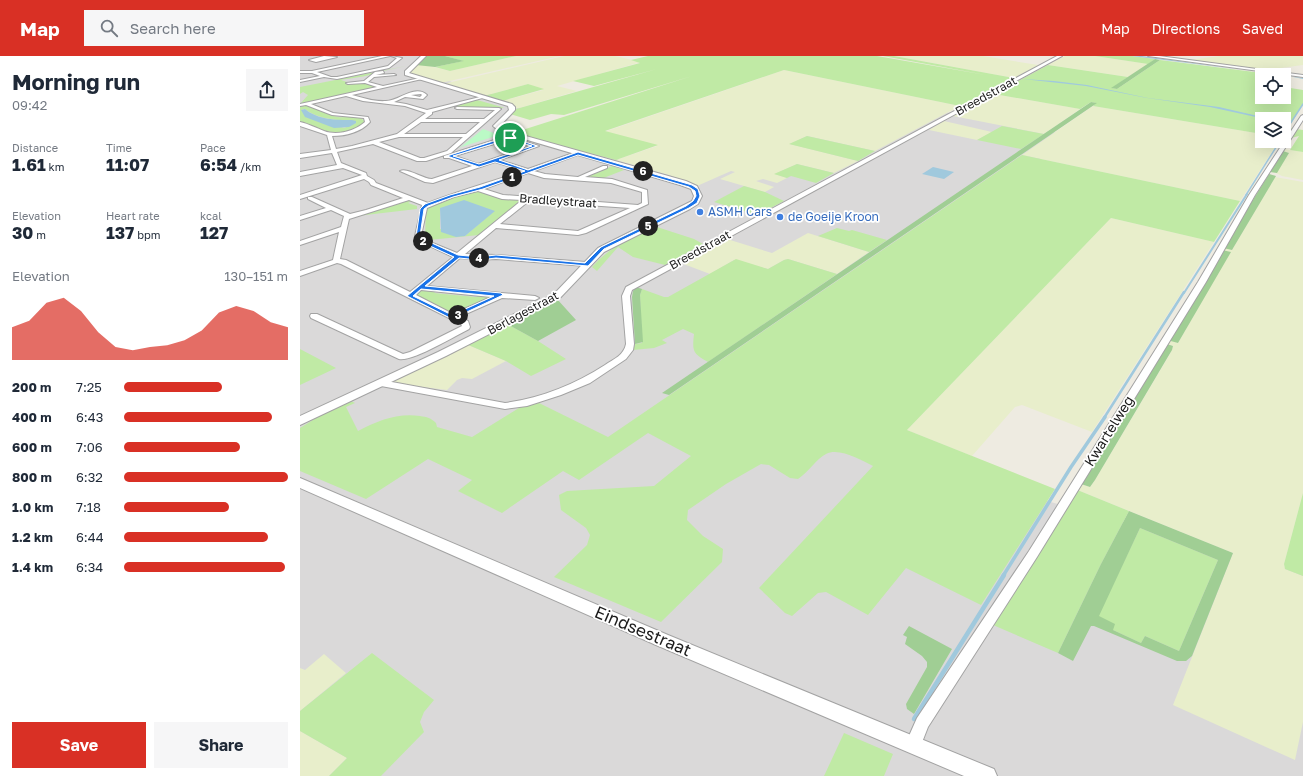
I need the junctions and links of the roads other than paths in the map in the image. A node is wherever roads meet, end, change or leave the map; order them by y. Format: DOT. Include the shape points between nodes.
graph roads {
  1 [pos="333,56"];
  2 [pos="388,56"];
  3 [pos="393,56"];
  4 [pos="424,56"];
  5 [pos="1060,56"];
  6 [pos="1150,56"];
  7 [pos="342,58"];
  8 [pos="397,69"];
  9 [pos="300,72"];
  10 [pos="312,72"];
  11 [pos="326,76"];
  12 [pos="373,76"];
  13 [pos="394,76"];
  14 [pos="1303,76"];
  15 [pos="358,77"];
  16 [pos="420,79"];
  17 [pos="300,81"];
  18 [pos="365,82"];
  19 [pos="348,83"];
  20 [pos="383,87"];
  21 [pos="425,90"];
  22 [pos="347,95"];
  23 [pos="484,97"];
  24 [pos="386,103"];
  25 [pos="307,104"];
  26 [pos="300,105"];
  27 [pos="373,108"];
  28 [pos="443,108"];
  29 [pos="366,111"];
  30 [pos="426,112"];
  31 [pos="354,116"];
  32 [pos="1303,116"];
  33 [pos="419,120"];
  34 [pos="485,121"];
  35 [pos="300,124"];
  36 [pos="330,134"];
  37 [pos="399,135"];
  38 [pos="468,136"];
  39 [pos="373,142"];
  40 [pos="334,151"];
  41 [pos="401,153"];
  42 [pos="416,153"];
  43 [pos="423,153"];
  44 [pos="578,153"];
  45 [pos="447,155"];
  46 [pos="300,156"];
  47 [pos="497,160"];
  48 [pos="470,163"];
  49 [pos="343,166"];
  50 [pos="479,166"];
  51 [pos="605,167"];
  52 [pos="413,168"];
  53 [pos="528,171"];
  54 [pos="300,174"];
  55 [pos="364,177"];
  56 [pos="577,178"];
  57 [pos="478,189"];
  58 [pos="300,197"];
  59 [pos="310,198"];
  60 [pos="409,198"];
  61 [pos="527,198"];
  62 [pos="426,205"];
  63 [pos="328,206"];
  64 [pos="640,207"];
  65 [pos="300,213"];
  66 [pos="349,216"];
  67 [pos="300,218"];
  68 [pos="494,226"];
  69 [pos="343,228"];
  70 [pos="300,243"];
  71 [pos="458,256"];
  72 [pos="336,261"];
  73 [pos="586,264"];
  74 [pos="300,274"];
  75 [pos="420,288"];
  76 [pos="501,295"];
  77 [pos="410,296"];
  78 [pos="535,298"];
  79 [pos="314,316"];
  80 [pos="452,317"];
  81 [pos="380,382"];
  82 [pos="313,416"];
  83 [pos="300,421"];
  84 [pos="300,426"];
  85 [pos="300,483"];
  86 [pos="912,745"];
  87 [pos="987,776"];
  1 -- 7 [label="street"];
  2 -- 10 [label="street"];
  3 -- 11 [label="street" via="400,58 389,67 337,78"];
  4 -- 16 [label="street, Berlagestraat" via="406,73"];
  5 -- 81 [label="street, Breedstraat" via="629,289 626,296 629,350 617,362 587,381 542,399 505,406"];
  6 -- 14 [label="street"];
  8 -- 12 [label="street" via="376,73"];
  9 -- 10 [label="street"];
  10 -- 11 [label="street"];
  11 -- 17 [label="street"];
  12 -- 13 [label="street"];
  12 -- 15 [label="street"];
  12 -- 18 [label="street"];
  16 -- 20 [label="street"];
  16 -- 23 [label="street, Berlagestraat"];
  18 -- 19 [label="street"];
  18 -- 20 [label="street"];
  20 -- 22 [label="street"];
  21 -- 24 [label="street"];
  22 -- 24 [label="street"];
  22 -- 25 [label="street"];
  23 -- 28 [label="street"];
  23 -- 44 [label="street, Berlagestraat" via="512,107 497,124 499,129"];
  24 -- 27 [label="street"];
  24 -- 30 [label="street" via="406,105"];
  25 -- 26 [label="street"];
  25 -- 31 [label="street" via="332,114"];
  28 -- 30 [label="street"];
  28 -- 34 [label="street" via="499,108"];
  29 -- 31 [label="street"];
  30 -- 33 [label="street" via="430,113"];
  31 -- 36 [label="street" via="366,118 368,122 352,131"];
  32 -- 86 [label="street, Kwartelweg" via="1033,554 922,723"];
  33 -- 34 [label="street"];
  33 -- 37 [label="street"];
  34 -- 38 [label="street"];
  35 -- 36 [label="street"];
  36 -- 40 [label="street"];
  37 -- 38 [label="street"];
  37 -- 39 [label="street"];
  38 -- 45 [label="street"];
  39 -- 40 [label="street"];
  39 -- 41 [label="street"];
  40 -- 46 [label="street"];
  40 -- 49 [label="street" via="338,164"];
  41 -- 42 [label="street"];
  41 -- 45 [label="street" via="421,163"];
  43 -- 45 [label="street"];
  44 -- 53 [label="street"];
  44 -- 73 [label="street, Berlagestraat" via="691,186 698,196 695,202 687,207 603,248"];
  45 -- 47 [label="street" via="507,138 536,146"];
  45 -- 48 [label="street"];
  47 -- 48 [label="street" via="487,157"];
  47 -- 50 [label="street"];
  47 -- 53 [label="street"];
  48 -- 50 [label="street"];
  49 -- 54 [label="street"];
  49 -- 55 [label="street" via="366,175"];
  50 -- 52 [label="street" via="433,181 403,171"];
  51 -- 56 [label="street"];
  53 -- 56 [label="street" via="544,176"];
  53 -- 57 [label="street"];
  55 -- 58 [label="street"];
  55 -- 60 [label="street" via="373,184"];
  56 -- 64 [label="street" via="612,181 645,191 645,204"];
  57 -- 61 [label="street, Bradleystraat" via="497,196"];
  57 -- 62 [label="street"];
  59 -- 63 [label="street"];
  60 -- 62 [label="street"];
  60 -- 66 [label="street"];
  61 -- 64 [label="street, Bradleystraat"];
  61 -- 68 [label="street"];
  62 -- 71 [label="street" via="422,209 418,236"];
  63 -- 65 [label="street"];
  63 -- 66 [label="street"];
  63 -- 67 [label="street"];
  64 -- 68 [label="street" via="578,233"];
  66 -- 69 [label="street"];
  68 -- 71 [label="street"];
  69 -- 70 [label="street"];
  69 -- 72 [label="street"];
  71 -- 73 [label="street"];
  71 -- 75 [label="street"];
  72 -- 74 [label="street"];
  72 -- 77 [label="street"];
  73 -- 81 [label="street, Berlagestraat" via="557,296"];
  75 -- 76 [label="street"];
  75 -- 77 [label="street"];
  76 -- 78 [label="street"];
  76 -- 80 [label="street"];
  77 -- 80 [label="street"];
  79 -- 80 [label="street" via="402,357 414,354 466,327"];
  81 -- 82 [label="street, Berlagestraat"];
  82 -- 83 [label="street, Berlagestraat"];
  82 -- 84 [label="street, Berlagestraat"];
  85 -- 86 [label="street, Eindsestraat"];
  86 -- 87 [label="street, Eindsestraat"];
}
